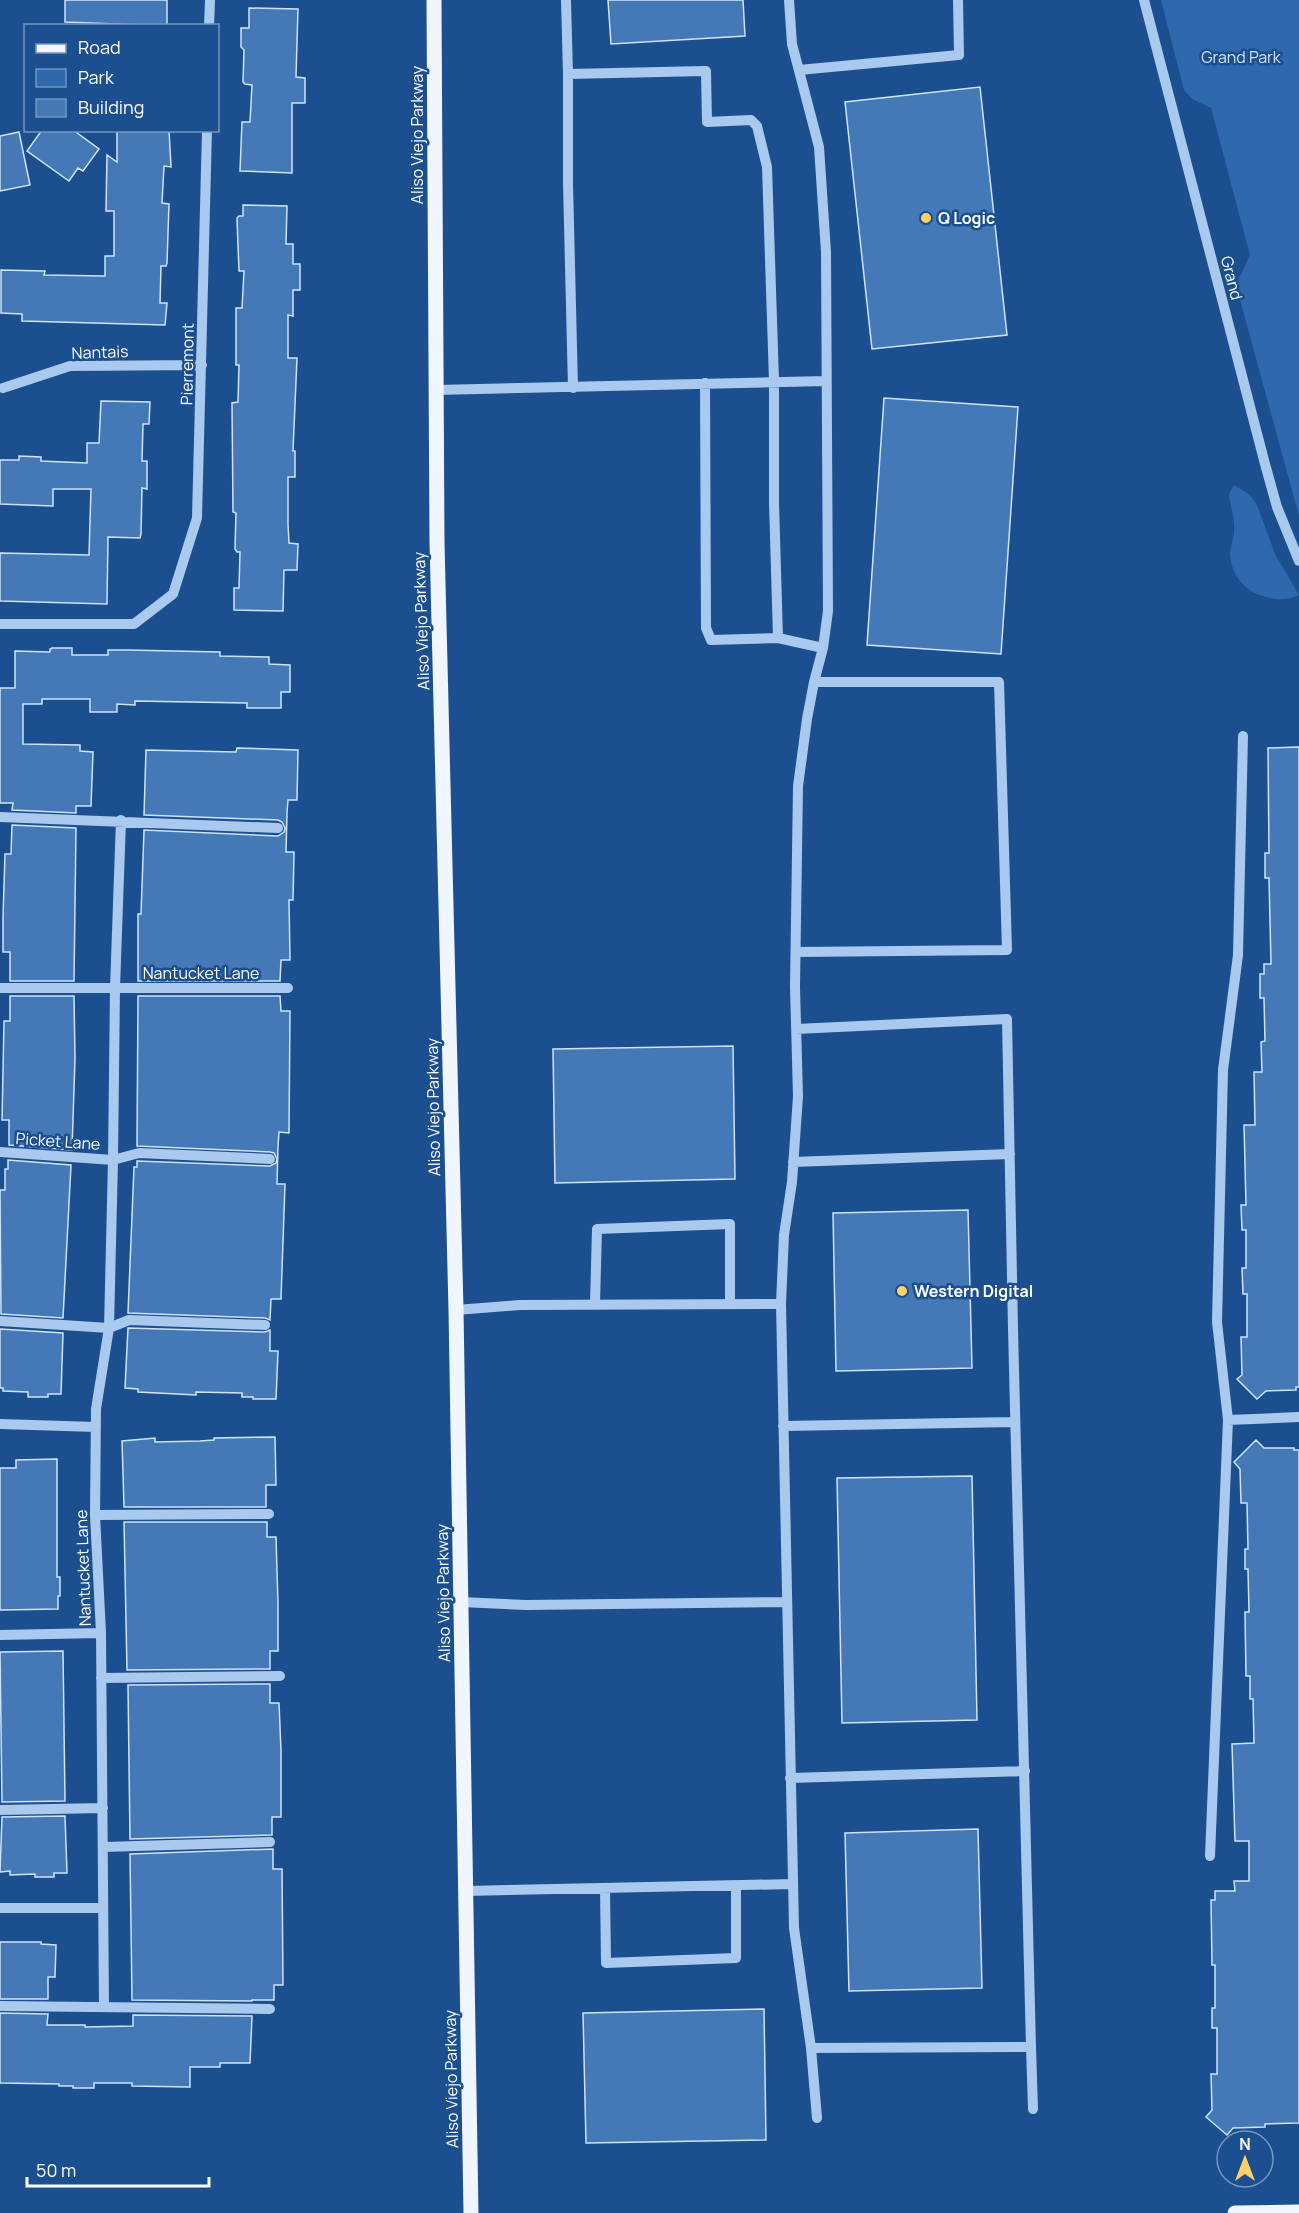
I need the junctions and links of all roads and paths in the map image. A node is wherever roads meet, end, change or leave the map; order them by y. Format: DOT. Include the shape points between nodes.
graph roads {
  1 [pos="210,0"];
  2 [pos="435,0"];
  3 [pos="566,0"];
  4 [pos="789,0"];
  5 [pos="958,0"];
  6 [pos="1144,0"];
  7 [pos="209,24"];
  8 [pos="799,70"];
  9 [pos="568,74"];
  10 [pos="207,132"];
  11 [pos="202,365"];
  12 [pos="774,381"];
  13 [pos="826,381"];
  14 [pos="705,383"];
  15 [pos="3,388"];
  16 [pos="573,388"];
  17 [pos="436,390"];
  18 [pos="1299,561"];
  19 [pos="0,624"];
  20 [pos="778,638"];
  21 [pos="823,648"];
  22 [pos="814,681"];
  23 [pos="1243,736"];
  24 [pos="0,817"];
  25 [pos="121,820"];
  26 [pos="278,828"];
  27 [pos="796,952"];
  28 [pos="0,988"];
  29 [pos="114,988"];
  30 [pos="288,988"];
  31 [pos="796,1029"];
  32 [pos="0,1152"];
  33 [pos="1010,1154"];
  34 [pos="270,1159"];
  35 [pos="113,1160"];
  36 [pos="793,1162"];
  37 [pos="730,1303"];
  38 [pos="595,1304"];
  39 [pos="781,1304"];
  40 [pos="456,1310"];
  41 [pos="0,1321"];
  42 [pos="265,1325"];
  43 [pos="109,1328"];
  44 [pos="1299,1417"];
  45 [pos="1228,1420"];
  46 [pos="1015,1422"];
  47 [pos="0,1424"];
  48 [pos="783,1426"];
  49 [pos="96,1427"];
  50 [pos="269,1514"];
  51 [pos="95,1515"];
  52 [pos="461,1602"];
  53 [pos="787,1602"];
  54 [pos="101,1633"];
  55 [pos="0,1635"];
  56 [pos="280,1676"];
  57 [pos="101,1678"];
  58 [pos="1025,1771"];
  59 [pos="790,1778"];
  60 [pos="103,1808"];
  61 [pos="0,1810"];
  62 [pos="270,1842"];
  63 [pos="103,1847"];
  64 [pos="1210,1856"];
  65 [pos="794,1884"];
  66 [pos="736,1886"];
  67 [pos="605,1888"];
  68 [pos="466,1891"];
  69 [pos="0,1908"];
  70 [pos="103,1908"];
  71 [pos="0,2006"];
  72 [pos="104,2007"];
  73 [pos="270,2008"];
  74 [pos="1031,2047"];
  75 [pos="811,2048"];
  76 [pos="1033,2109"];
  77 [pos="817,2118"];
  78 [pos="1299,2212"];
  79 [pos="471,2213"];
  80 [pos="1235,2213"];
  1 -- 7 [label="street"];
  2 -- 17 [label="main road, Aliso Viejo Parkway"];
  3 -- 9 [label="street"];
  4 -- 8 [label="street" via="792,44"];
  5 -- 8 [label="street" via="959,55"];
  6 -- 18 [label="street, Grand" via="1264,464"];
  8 -- 13 [label="street" via="819,147 826,252"];
  9 -- 12 [label="street" via="706,71 707,122 750,120 757,126 767,167"];
  9 -- 16 [label="street"];
  10 -- 11 [label="street, Pierremont"];
  11 -- 15 [label="street, Nantais" via="70,366"];
  11 -- 19 [label="street, Pierremont" via="197,518 173,594 134,624"];
  12 -- 13 [label="street"];
  12 -- 14 [label="street"];
  12 -- 20 [label="street"];
  13 -- 21 [label="street" via="828,611"];
  14 -- 16 [label="street"];
  14 -- 20 [label="street" via="706,628 711,640"];
  16 -- 17 [label="street"];
  17 -- 40 [label="main road, Aliso Viejo Parkway"];
  20 -- 21 [label="street"];
  21 -- 22 [label="street"];
  22 -- 27 [label="street" via="798,786"];
  22 -- 27 [label="street" via="999,682 1007,950"];
  23 -- 45 [label="street" via="1238,955 1223,1070 1217,1322"];
  24 -- 25 [label="street"];
  25 -- 26 [label="street"];
  25 -- 29 [label="street, Nantucket Lane"];
  27 -- 31 [label="street"];
  28 -- 29 [label="street, Nantucket Lane"];
  29 -- 30 [label="street, Nantucket Lane"];
  29 -- 35 [label="street, Nantucket Lane"];
  31 -- 33 [label="street" via="1007,1019"];
  31 -- 36 [label="street" via="798,1096"];
  32 -- 35 [label="street, Picket Lane"];
  33 -- 36 [label="street"];
  33 -- 46 [label="street"];
  34 -- 35 [label="street" via="139,1153"];
  35 -- 43 [label="street, Nantucket Lane"];
  36 -- 39 [label="street"];
  37 -- 38 [label="street"];
  37 -- 38 [label="street" via="730,1224 597,1229"];
  37 -- 39 [label="street"];
  38 -- 40 [label="street"];
  39 -- 48 [label="street"];
  40 -- 52 [label="main road, Aliso Viejo Parkway"];
  41 -- 43 [label="street"];
  42 -- 43 [label="street" via="129,1320"];
  43 -- 49 [label="street, Nantucket Lane"];
  44 -- 45 [label="street"];
  45 -- 64 [label="street"];
  46 -- 48 [label="street"];
  46 -- 58 [label="street"];
  47 -- 49 [label="street"];
  48 -- 53 [label="street"];
  49 -- 51 [label="street, Nantucket Lane"];
  50 -- 51 [label="street"];
  51 -- 54 [label="street, Nantucket Lane"];
  52 -- 53 [label="street"];
  52 -- 68 [label="main road, Aliso Viejo Parkway"];
  53 -- 59 [label="street"];
  54 -- 55 [label="street"];
  54 -- 57 [label="street, Nantucket Lane"];
  56 -- 57 [label="street"];
  57 -- 60 [label="street, Nantucket Lane"];
  58 -- 59 [label="street"];
  58 -- 74 [label="street"];
  59 -- 65 [label="street"];
  60 -- 61 [label="street"];
  60 -- 63 [label="street, Nantucket Lane"];
  62 -- 63 [label="street"];
  63 -- 70 [label="street, Nantucket Lane"];
  65 -- 66 [label="street"];
  65 -- 75 [label="street" via="794,1928"];
  66 -- 67 [label="street"];
  66 -- 67 [label="street" via="736,1958 606,1963"];
  67 -- 68 [label="street"];
  68 -- 79 [label="main road, Aliso Viejo Parkway"];
  69 -- 70 [label="street"];
  70 -- 72 [label="street, Nantucket Lane"];
  71 -- 72 [label="street"];
  72 -- 73 [label="street"];
  74 -- 75 [label="street"];
  74 -- 76 [label="street"];
  75 -- 77 [label="street"];
  78 -- 80 [label="main road"];
}
